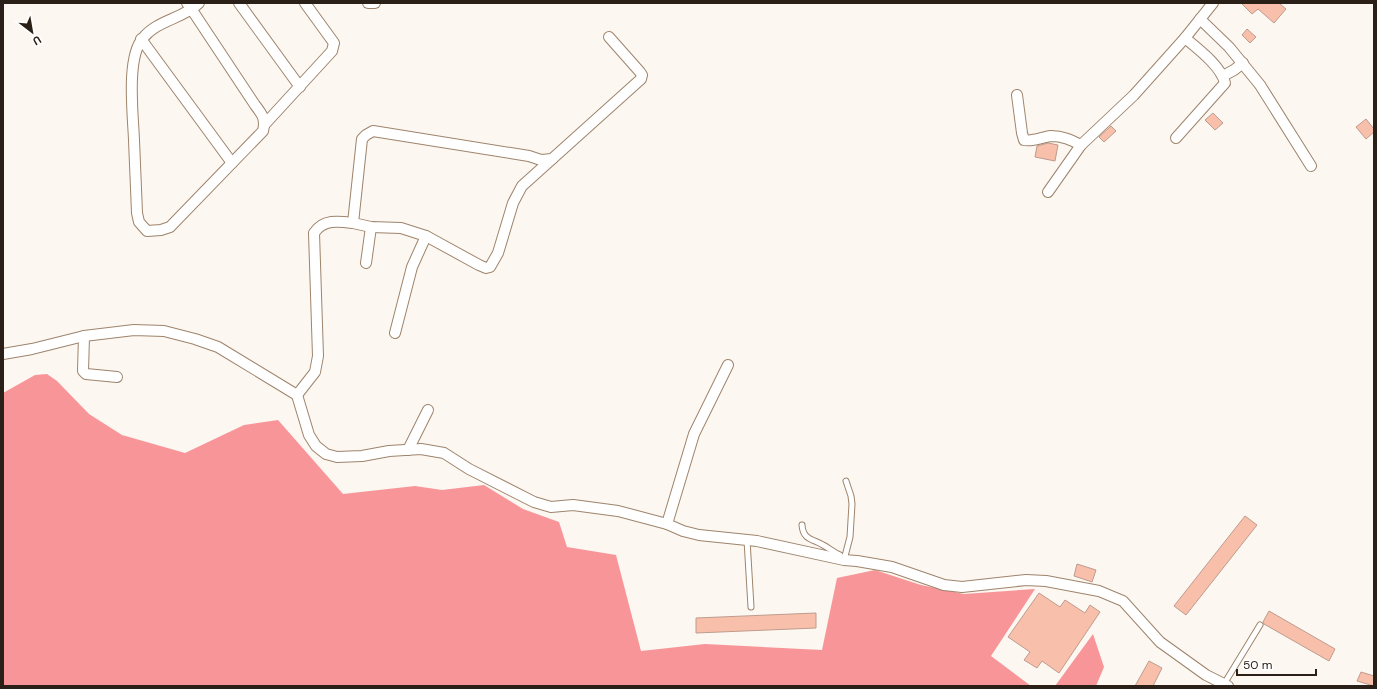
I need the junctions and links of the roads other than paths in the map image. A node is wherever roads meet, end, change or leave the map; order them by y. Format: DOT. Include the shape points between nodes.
graph roads {
  1 [pos="239,3"];
  2 [pos="305,3"];
  3 [pos="368,3"];
  4 [pos="375,3"];
  5 [pos="1213,3"];
  6 [pos="193,5"];
  7 [pos="1200,19"];
  8 [pos="609,37"];
  9 [pos="1185,38"];
  10 [pos="141,39"];
  11 [pos="1242,63"];
  12 [pos="1223,76"];
  13 [pos="300,87"];
  14 [pos="1017,95"];
  15 [pos="265,124"];
  16 [pos="1176,138"];
  17 [pos="1081,145"];
  18 [pos="552,158"];
  19 [pos="232,163"];
  20 [pos="1310,166"];
  21 [pos="1048,192"];
  22 [pos="353,224"];
  23 [pos="371,227"];
  24 [pos="426,236"];
  25 [pos="366,263"];
  26 [pos="395,333"];
  27 [pos="84,336"];
  28 [pos="3,354"];
  29 [pos="728,365"];
  30 [pos="117,378"];
  31 [pos="297,394"];
  32 [pos="428,410"];
  33 [pos="408,450"];
  34 [pos="846,481"];
  35 [pos="667,524"];
  36 [pos="802,525"];
  37 [pos="747,540"];
  38 [pos="844,558"];
  39 [pos="751,607"];
  40 [pos="1260,625"];
  41 [pos="1226,685"];
  1 -- 13 [label="street"];
  2 -- 13 [label="street" via="334,42 332,51"];
  3 -- 4 [label="street"];
  5 -- 7 [label="street"];
  6 -- 10 [label="street" via="151,30"];
  6 -- 15 [label="street" via="262,114"];
  7 -- 9 [label="street"];
  7 -- 11 [label="street"];
  8 -- 18 [label="street" via="640,72 641,79"];
  9 -- 12 [label="street"];
  9 -- 17 [label="street" via="1134,95"];
  10 -- 19 [label="street"];
  10 -- 19 [label="street" via="134,58 132,84 139,222 147,231 170,227"];
  11 -- 12 [label="street"];
  11 -- 20 [label="street" via="1260,85"];
  12 -- 16 [label="street" via="1225,83 1220,90"];
  13 -- 15 [label="street"];
  14 -- 17 [label="street" via="1024,140 1051,136 1067,138"];
  15 -- 19 [label="street" via="263,131"];
  17 -- 21 [label="street"];
  18 -- 22 [label="street" via="541,160 374,131 362,139"];
  18 -- 24 [label="street" via="522,186 513,203 498,253 490,267 479,265"];
  22 -- 23 [label="street"];
  22 -- 31 [label="street" via="340,221 324,223 314,233 318,356 314,372"];
  23 -- 24 [label="street" via="401,228"];
  23 -- 25 [label="street"];
  24 -- 26 [label="street" via="412,267"];
  27 -- 28 [label="street"];
  27 -- 30 [label="street" via="83,371 86,374"];
  27 -- 31 [label="street" via="134,330 164,331 195,339 218,347"];
  29 -- 35 [label="street" via="694,434"];
  31 -- 33 [label="street" via="309,435 316,446 326,454 337,457 362,456"];
  32 -- 33 [label="street"];
  33 -- 35 [label="street" via="421,449 444,453 534,502 551,506 572,505 618,511"];
  34 -- 38 [label="lane" via="852,504 850,537"];
  35 -- 37 [label="street" via="699,535"];
  36 -- 38 [label="lane" via="802,531 806,536"];
  37 -- 38 [label="street"];
  37 -- 39 [label="lane"];
  38 -- 41 [label="street" via="892,567 944,585 962,587 1026,580 1099,591 1123,601 1160,642 1206,675"];
  40 -- 41 [label="lane"];
}
